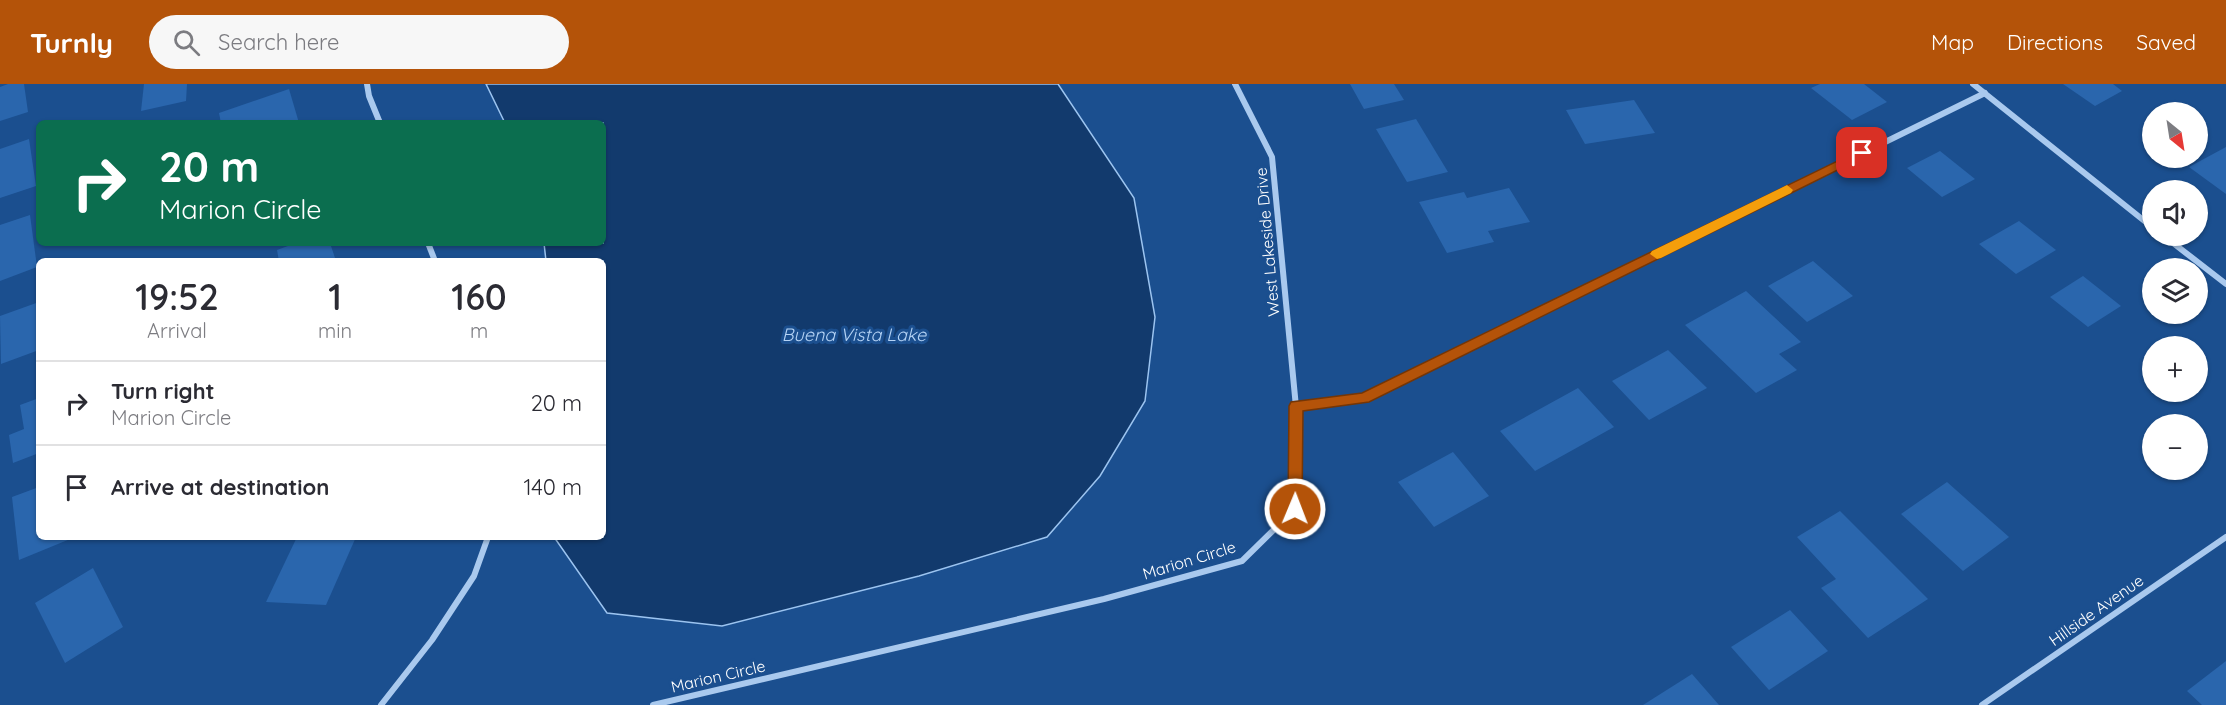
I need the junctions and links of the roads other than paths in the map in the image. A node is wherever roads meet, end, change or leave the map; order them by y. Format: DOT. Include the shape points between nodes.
graph roads {
  1 [pos="367,84"];
  2 [pos="1235,84"];
  3 [pos="1973,84"];
  4 [pos="1985,93"];
  5 [pos="379,120"];
  6 [pos="2142,219"];
  7 [pos="2177,246"];
  8 [pos="2226,284"];
  9 [pos="1296,406"];
  10 [pos="2226,537"];
  11 [pos="487,540"];
  12 [pos="381,705"];
  13 [pos="653,705"];
  14 [pos="1982,705"];
  1 -- 5 [label="street"];
  2 -- 9 [label="street, West Lakeside Drive" via="1272,157"];
  3 -- 4 [label="street"];
  4 -- 6 [label="street"];
  4 -- 9 [label="street" via="1364,398"];
  7 -- 8 [label="street"];
  9 -- 13 [label="street, Marion Circle" via="1295,509 1242,561 1104,599"];
  10 -- 14 [label="street, Hillside Avenue"];
  11 -- 12 [label="street" via="474,576 432,640"];
}
